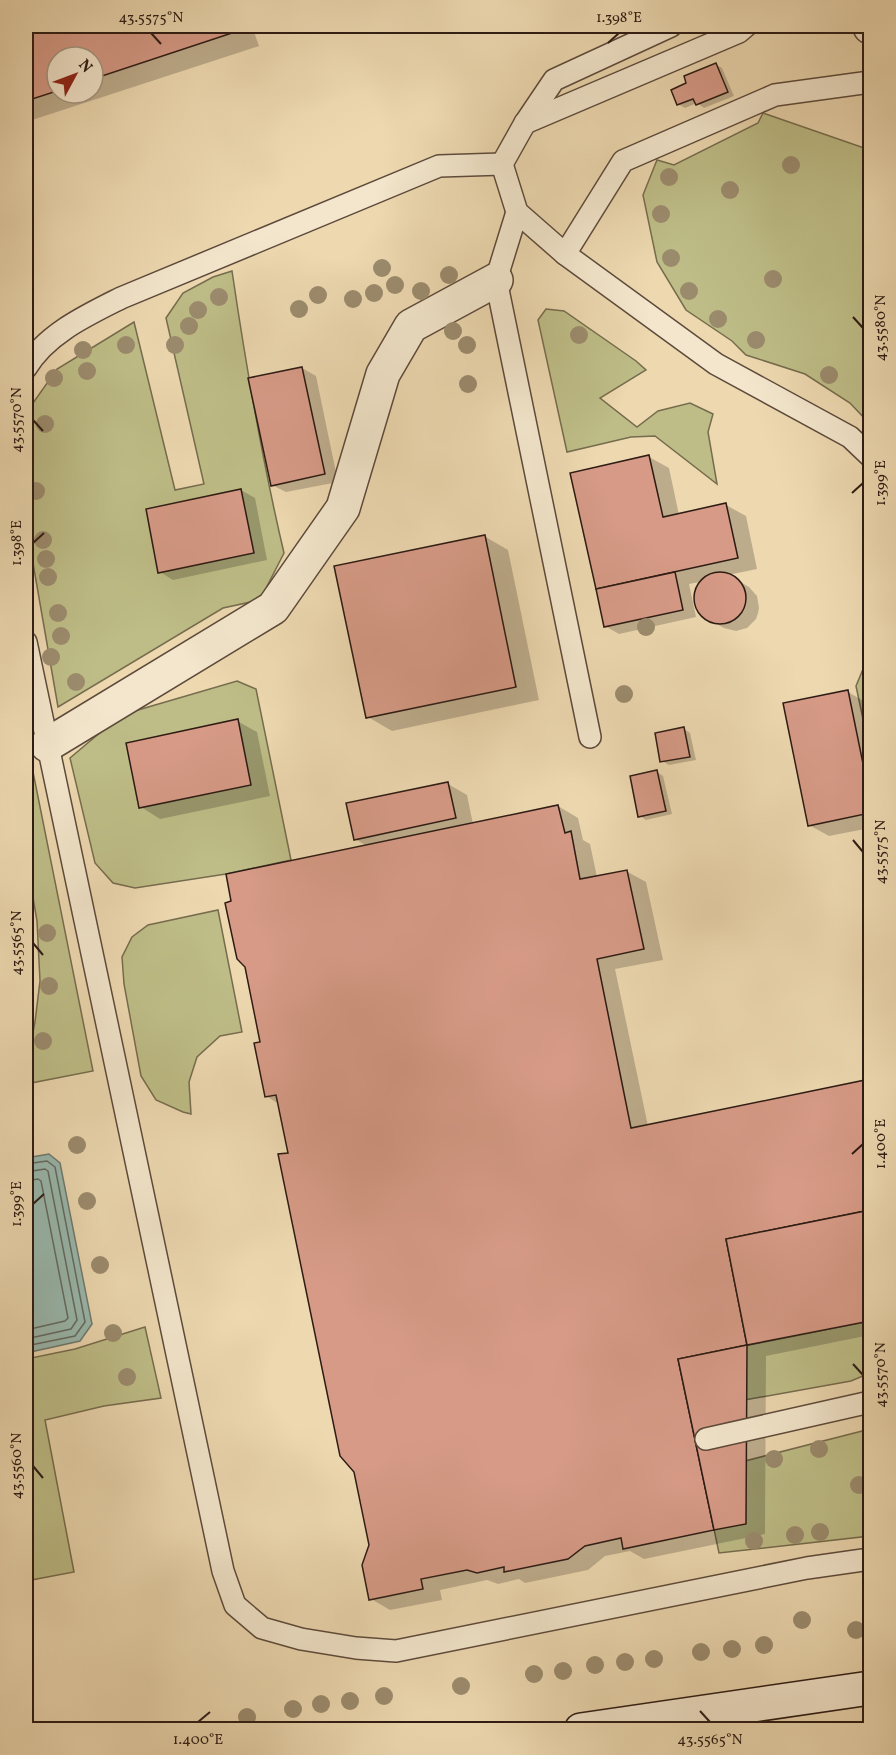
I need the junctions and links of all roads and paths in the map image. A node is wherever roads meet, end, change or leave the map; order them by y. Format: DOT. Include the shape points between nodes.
graph roads {
  1 [pos="671,26"];
  2 [pos="746,26"];
  3 [pos="870,82"];
  4 [pos="525,123"];
  5 [pos="502,164"];
  6 [pos="517,212"];
  7 [pos="564,254"];
  8 [pos="496,279"];
  9 [pos="26,368"];
  10 [pos="870,456"];
  11 [pos="26,642"];
  12 [pos="590,737"];
  13 [pos="47,745"];
  14 [pos="870,1402"];
  15 [pos="706,1439"];
  16 [pos="870,1559"];
  17 [pos="870,1688"];
  18 [pos="669,1723"];
  19 [pos="581,1730"];
  1 -- 4 [label="lane" via="554,80"];
  2 -- 4 [label="lane"];
  3 -- 7 [label="lane" via="775,95 623,161"];
  4 -- 5 [label="lane"];
  5 -- 6 [label="lane"];
  5 -- 9 [label="lane" via="439,166 121,298 50,340"];
  6 -- 7 [label="lane"];
  6 -- 8 [label="lane"];
  7 -- 10 [label="lane" via="716,364 850,437"];
  8 -- 12 [label="lane"];
  8 -- 13 [label="street" via="411,326 383,374 343,508 273,608"];
  11 -- 13 [label="lane"];
  13 -- 16 [label="lane" via="223,1571 235,1605 262,1628 301,1639 396,1651 807,1568"];
  14 -- 15 [label="lane"];
  17 -- 18 [label="street"];
  18 -- 19 [label="street"];
}
